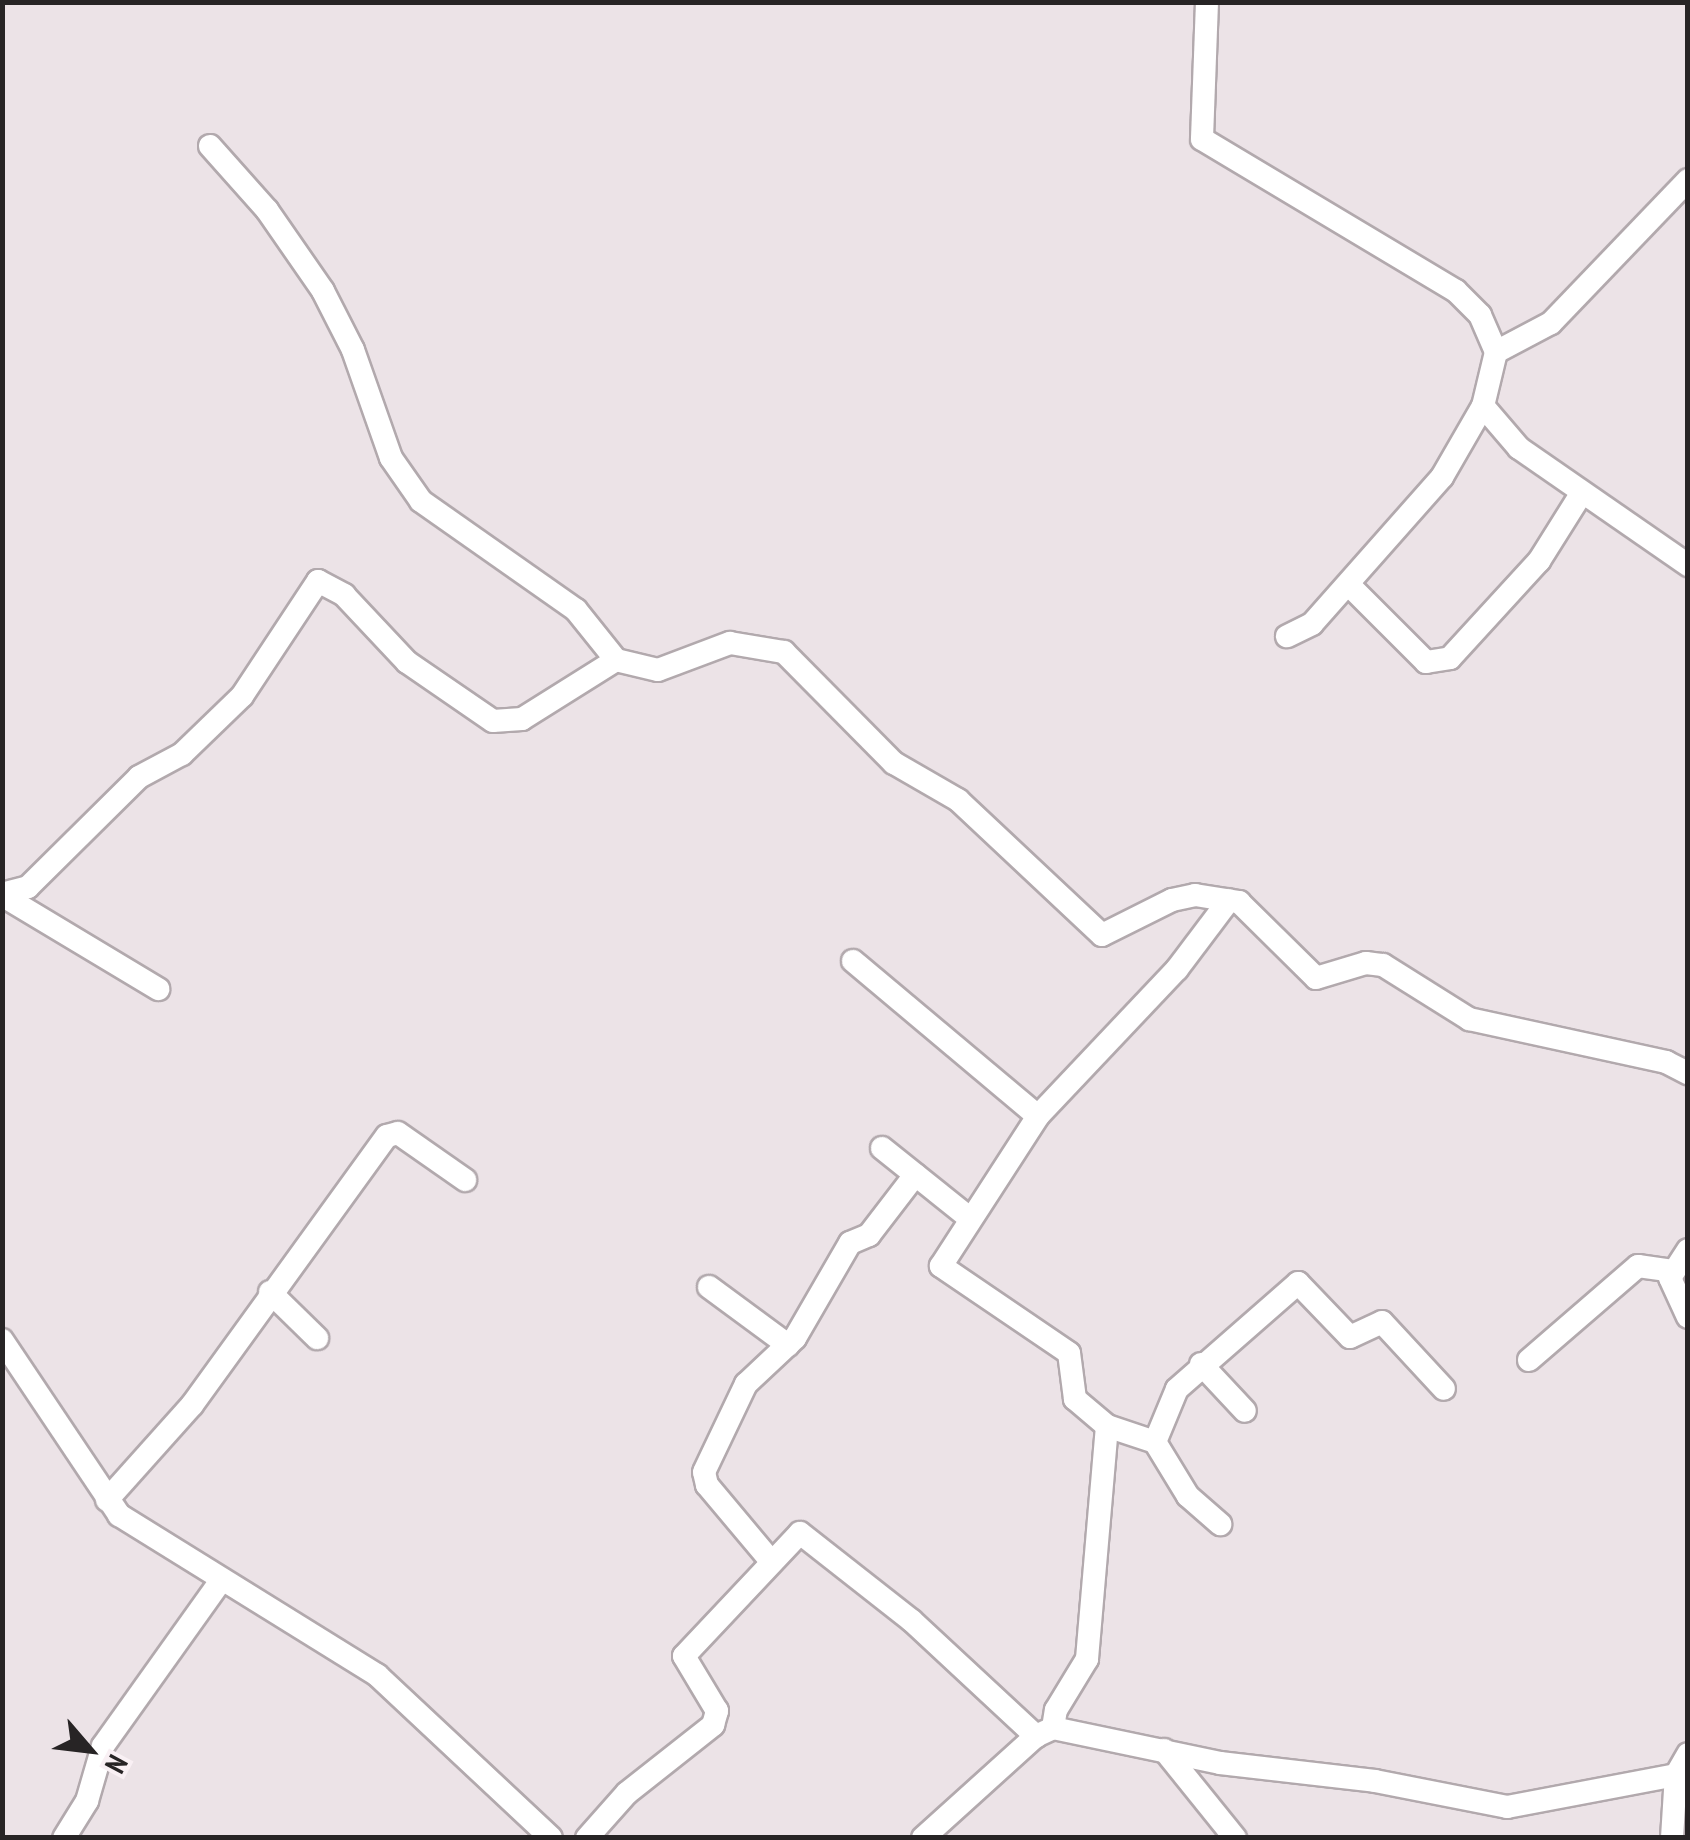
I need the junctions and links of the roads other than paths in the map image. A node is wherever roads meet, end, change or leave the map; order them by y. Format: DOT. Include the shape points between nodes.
graph roads {
  1 [pos="1206,2"];
  2 [pos="210,146"];
  3 [pos="1688,180"];
  4 [pos="1496,352"];
  5 [pos="1484,406"];
  6 [pos="1580,494"];
  7 [pos="1688,566"];
  8 [pos="1349,585"];
  9 [pos="1287,636"];
  10 [pos="616,660"];
  11 [pos="4,896"];
  12 [pos="1229,900"];
  13 [pos="852,961"];
  14 [pos="158,989"];
  15 [pos="1688,1073"];
  16 [pos="1038,1116"];
  17 [pos="882,1148"];
  18 [pos="915,1175"];
  19 [pos="464,1180"];
  20 [pos="968,1217"];
  21 [pos="1688,1250"];
  22 [pos="1673,1271"];
  23 [pos="709,1286"];
  24 [pos="270,1292"];
  25 [pos="1688,1317"];
  26 [pos="317,1338"];
  27 [pos="2,1340"];
  28 [pos="788,1344"];
  29 [pos="1529,1360"];
  30 [pos="1201,1364"];
  31 [pos="1444,1390"];
  32 [pos="1245,1410"];
  33 [pos="1107,1426"];
  34 [pos="1155,1442"];
  35 [pos="107,1500"];
  36 [pos="1220,1524"];
  37 [pos="770,1560"];
  38 [pos="220,1582"];
  39 [pos="1045,1732"];
  40 [pos="1164,1750"];
  41 [pos="1682,1765"];
  42 [pos="64,1838"];
  43 [pos="551,1838"];
  44 [pos="587,1838"];
  45 [pos="923,1838"];
  46 [pos="1235,1838"];
  47 [pos="1672,1838"];
  1 -- 4 [label="street" via="1202,139 1456,291 1480,315"];
  2 -- 10 [label="street" via="267,210 323,291 354,350 391,458 421,501 576,610"];
  3 -- 4 [label="street" via="1551,323"];
  4 -- 5 [label="street"];
  5 -- 6 [label="street" via="1519,448"];
  5 -- 8 [label="street" via="1442,477"];
  6 -- 7 [label="street"];
  6 -- 8 [label="street" via="1539,560 1450,658 1426,662"];
  8 -- 9 [label="street" via="1312,624"];
  10 -- 11 [label="street" via="522,719 493,721 407,662 344,595 318,581 242,696 182,754 139,777 28,887"];
  10 -- 12 [label="street" via="658,670 730,643 784,652 894,763 958,800 1102,935 1172,900"];
  11 -- 14 [label="street"];
  12 -- 15 [label="street" via="1250,908 1316,978 1366,963 1384,965 1469,1020 1666,1062"];
  12 -- 16 [label="street" via="1177,968"];
  13 -- 16 [label="street"];
  16 -- 20 [label="street"];
  17 -- 18 [label="street"];
  18 -- 20 [label="street"];
  18 -- 28 [label="street" via="869,1235 850,1243"];
  19 -- 24 [label="street" via="392,1132"];
  20 -- 33 [label="street" via="942,1269 1069,1353 1075,1399"];
  21 -- 22 [label="street"];
  22 -- 25 [label="street" via="1672,1289"];
  22 -- 29 [label="street" via="1638,1266"];
  23 -- 28 [label="street"];
  24 -- 26 [label="street"];
  24 -- 35 [label="street" via="192,1405"];
  27 -- 35 [label="street"];
  28 -- 37 [label="street" via="746,1384 704,1477"];
  30 -- 31 [label="street" via="1301,1282 1350,1337 1382,1322"];
  30 -- 32 [label="street"];
  30 -- 34 [label="street" via="1167,1404"];
  33 -- 34 [label="street"];
  33 -- 39 [label="street" via="1087,1658"];
  34 -- 36 [label="street" via="1188,1496"];
  35 -- 38 [label="street" via="119,1515"];
  37 -- 39 [label="street" via="805,1533"];
  37 -- 44 [label="street" via="684,1656 718,1711 713,1725 626,1794"];
  38 -- 42 [label="street" via="104,1746 87,1800"];
  38 -- 43 [label="street" via="377,1675"];
  39 -- 40 [label="street"];
  39 -- 45 [label="street"];
  40 -- 41 [label="street" via="1506,1807"];
  40 -- 46 [label="street"];
  41 -- 47 [label="street"];
}
